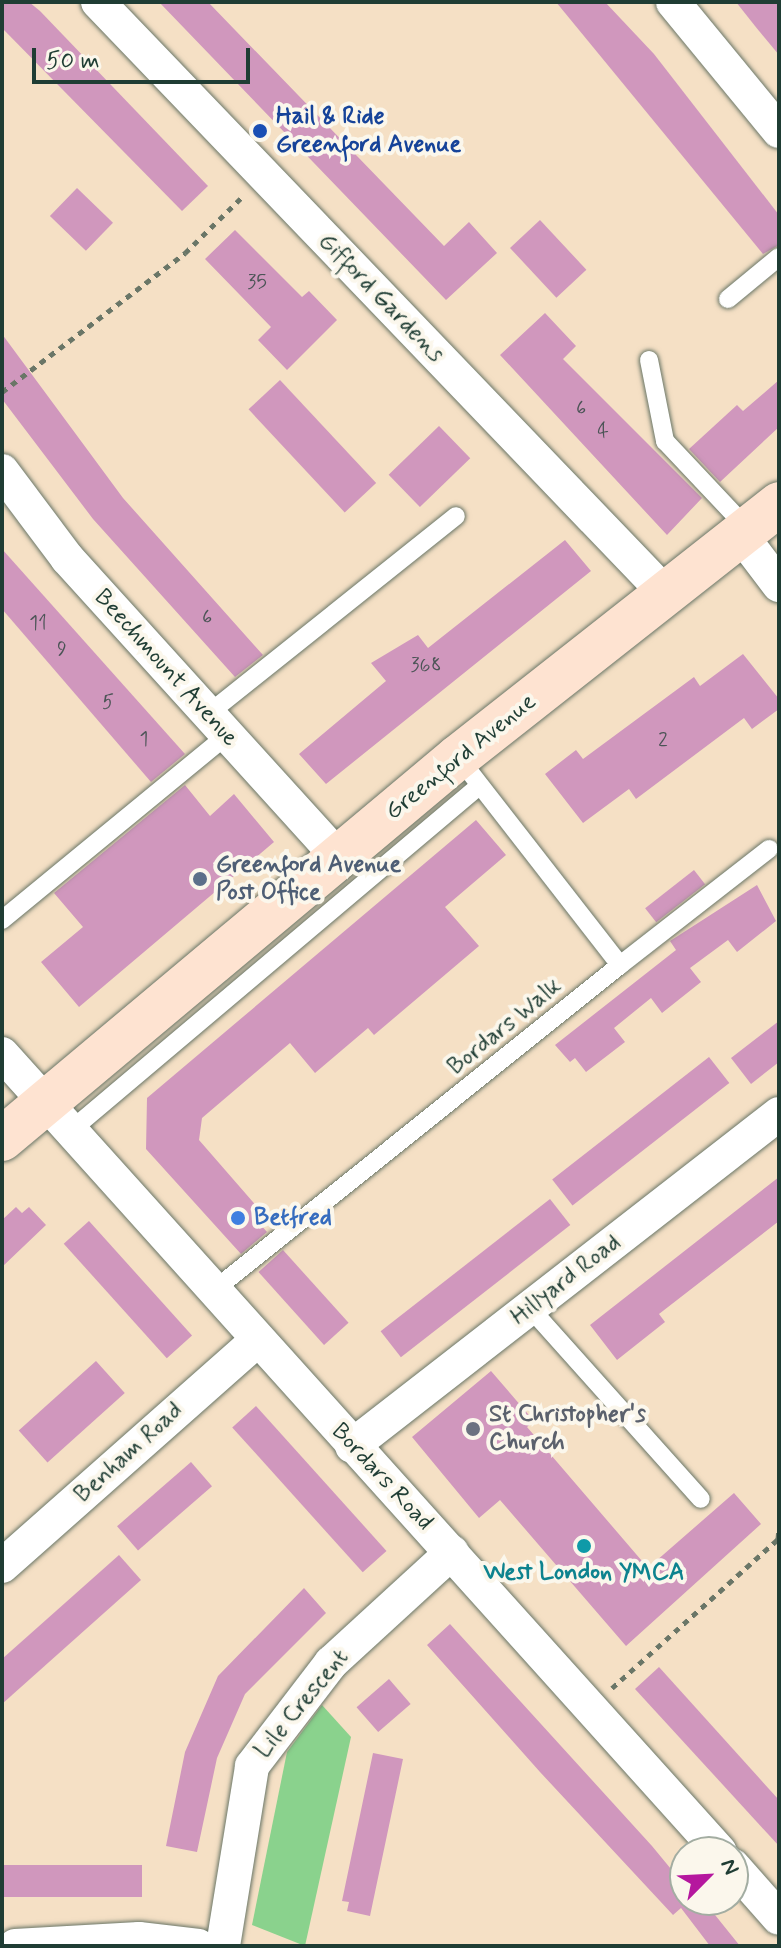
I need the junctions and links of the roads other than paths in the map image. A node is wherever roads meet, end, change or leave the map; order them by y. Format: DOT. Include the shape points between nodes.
graph roads {
  1 [pos="98,2"];
  2 [pos="673,2"];
  3 [pos="779,131"];
  4 [pos="779,257"];
  5 [pos="728,299"];
  6 [pos="649,360"];
  7 [pos="2,471"];
  8 [pos="456,516"];
  9 [pos="756,523"];
  10 [pos="779,585"];
  11 [pos="664,592"];
  12 [pos="218,725"];
  13 [pos="468,772"];
  14 [pos="769,849"];
  15 [pos="339,858"];
  16 [pos="2,920"];
  17 [pos="620,965"];
  18 [pos="2,1054"];
  19 [pos="779,1114"];
  20 [pos="56,1117"];
  21 [pos="2,1139"];
  22 [pos="213,1291"];
  23 [pos="530,1308"];
  24 [pos="257,1340"];
  25 [pos="352,1446"];
  26 [pos="701,1499"];
  27 [pos="452,1552"];
  28 [pos="2,1566"];
  29 [pos="706,1836"];
  30 [pos="749,1884"];
  31 [pos="779,1918"];
  32 [pos="15,1946"];
  33 [pos="199,1946"];
  34 [pos="223,1946"];
  1 -- 11 [label="street, Gifford Gardens"];
  2 -- 3 [label="street"];
  4 -- 5 [label="lane"];
  6 -- 9 [label="lane" via="665,441"];
  7 -- 12 [label="street, Beechmount Avenue" via="67,558"];
  8 -- 12 [label="lane"];
  9 -- 10 [label="street"];
  9 -- 11 [label="street, Greenford Avenue"];
  11 -- 13 [label="street, Greenford Avenue"];
  12 -- 15 [label="street, Beechmount Avenue"];
  12 -- 16 [label="lane"];
  13 -- 15 [label="street, Greenford Avenue"];
  13 -- 17 [label="lane"];
  13 -- 20 [label="lane"];
  14 -- 17 [label="lane, Bordars Walk"];
  15 -- 20 [label="street, Greenford Avenue"];
  17 -- 22 [label="lane, Bordars Walk"];
  18 -- 20 [label="street, Bordars Road"];
  19 -- 23 [label="street, Hillyard Road"];
  20 -- 21 [label="street, Greenford Avenue"];
  20 -- 22 [label="street, Bordars Road"];
  22 -- 24 [label="street, Bordars Road"];
  23 -- 25 [label="street, Hillyard Road"];
  23 -- 26 [label="lane"];
  24 -- 25 [label="street, Bordars Road"];
  24 -- 28 [label="street, Benham Road"];
  25 -- 27 [label="street, Bordars Road"];
  27 -- 29 [label="street, Bordars Road"];
  27 -- 34 [label="street, Lile Crescent" via="331,1663 252,1766"];
  30 -- 31 [label="street"];
  32 -- 33 [label="street" via="139,1939"];
}
